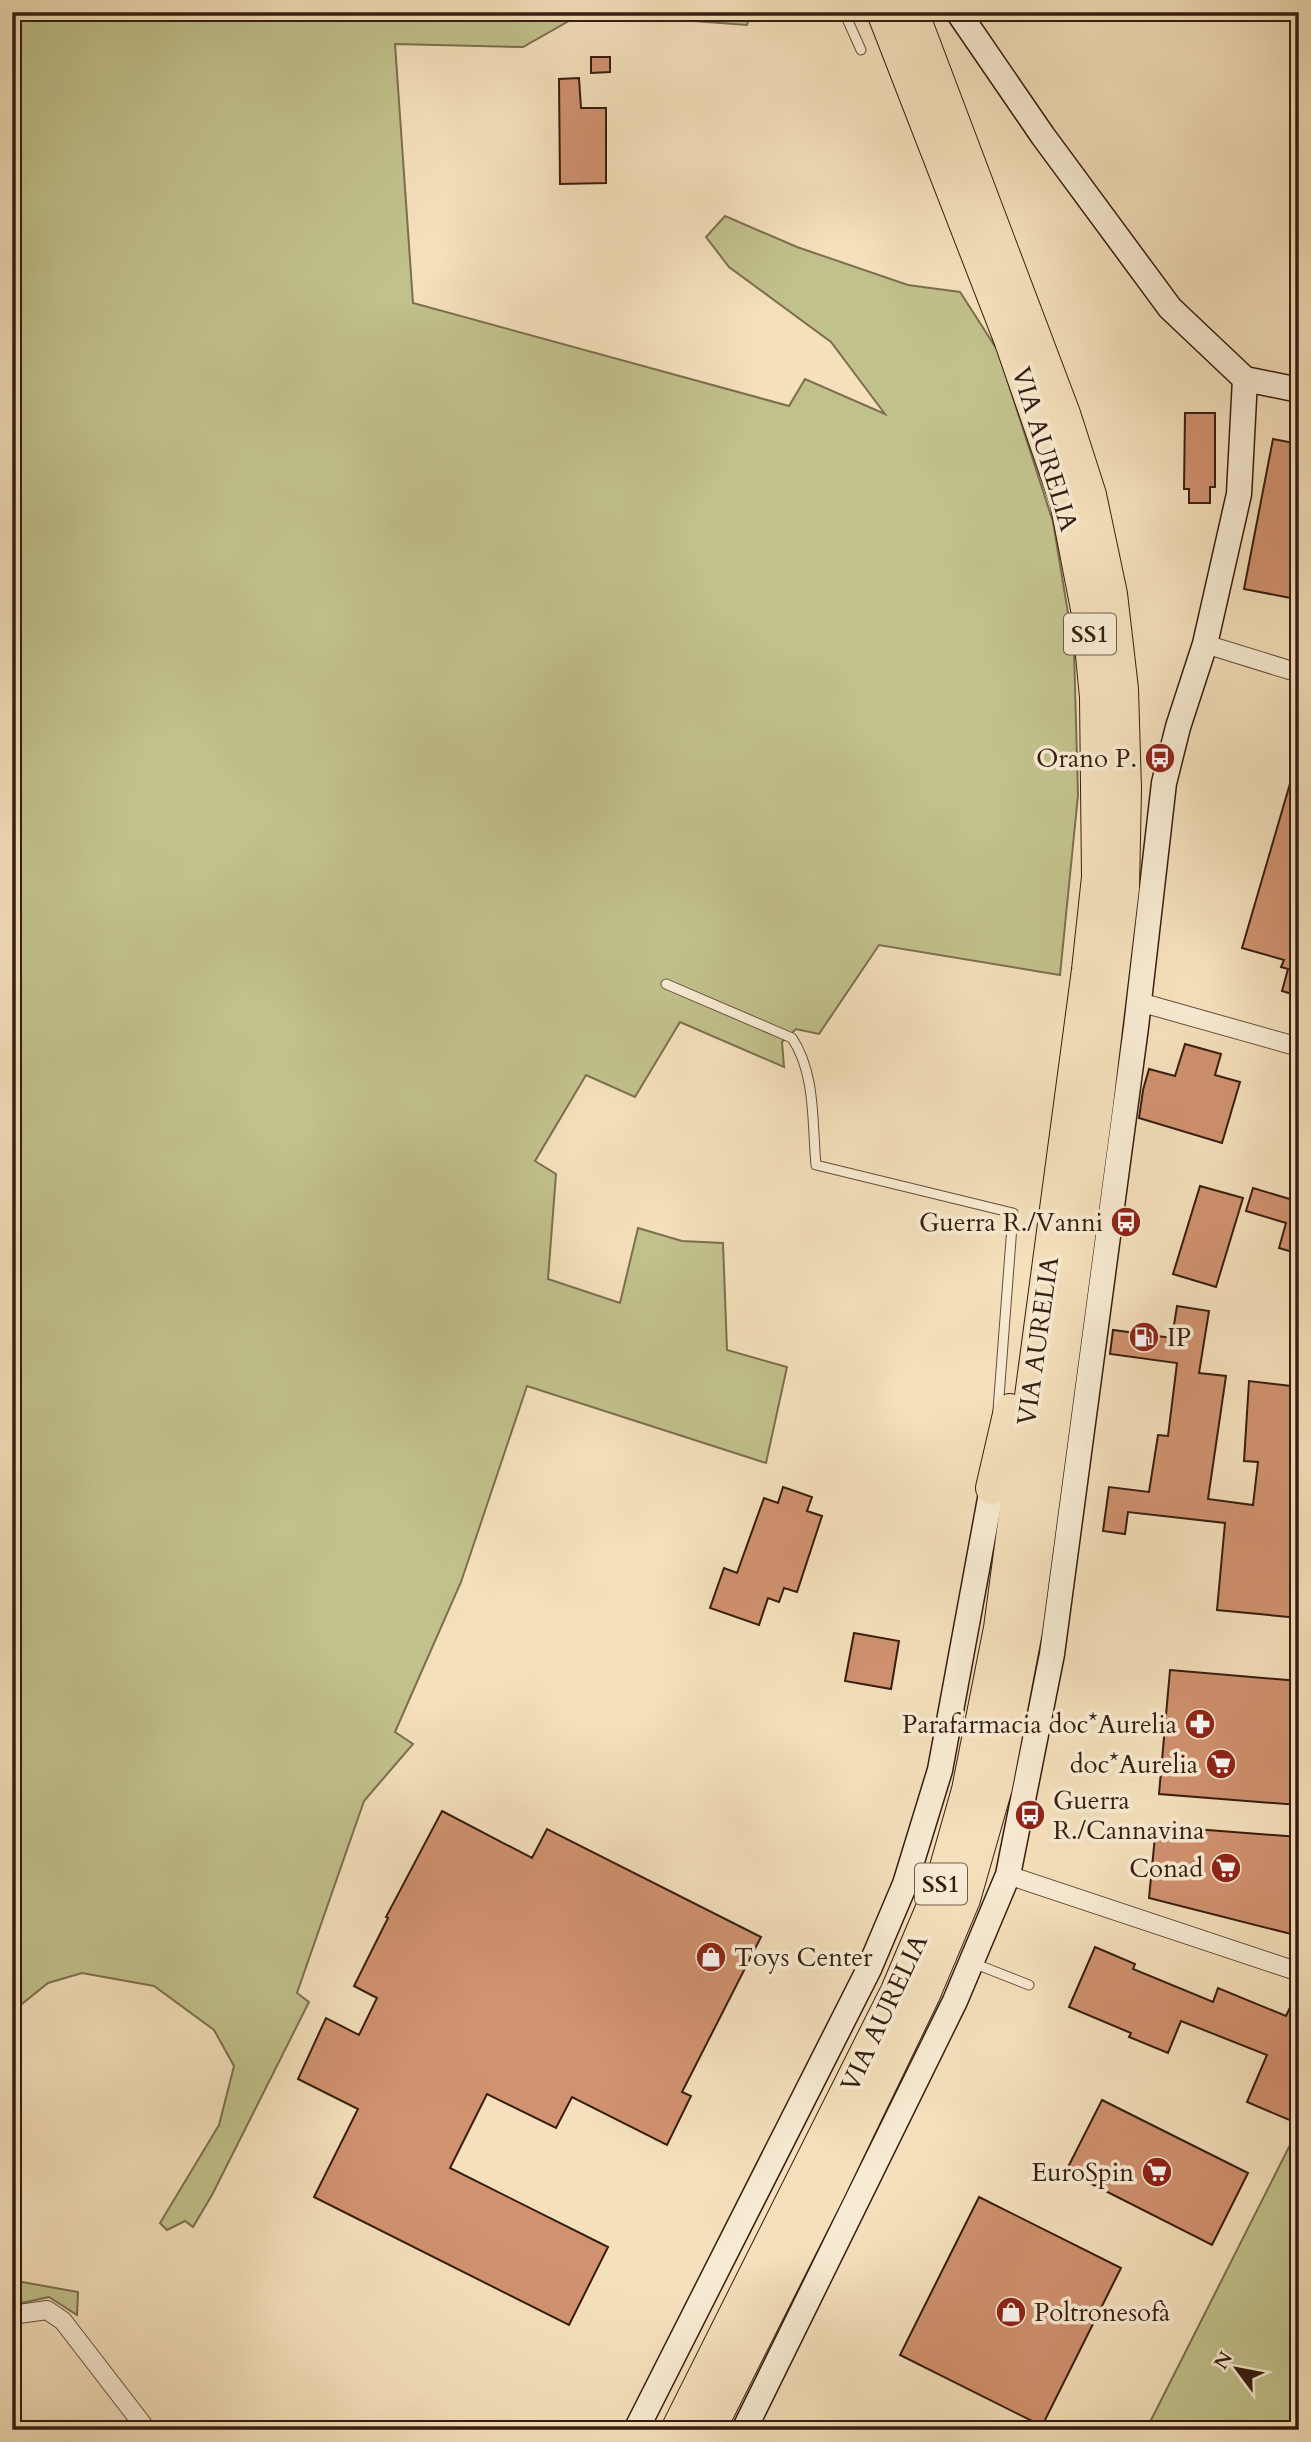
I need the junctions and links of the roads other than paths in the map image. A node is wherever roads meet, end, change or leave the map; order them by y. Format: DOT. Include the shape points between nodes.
graph roads {
  1 [pos="844,12"];
  2 [pos="867,12"];
  3 [pos="883,12"];
  4 [pos="912,12"];
  5 [pos="958,12"];
  6 [pos="861,50"];
  7 [pos="915,96"];
  8 [pos="1245,379"];
  9 [pos="1299,390"];
  10 [pos="1205,644"];
  11 [pos="1299,673"];
  12 [pos="666,984"];
  13 [pos="1139,1002"];
  14 [pos="1299,1047"];
  15 [pos="1044,1288"];
  16 [pos="992,1488"];
  17 [pos="1008,1875"];
  18 [pos="972,1962"];
  19 [pos="1299,1972"];
  20 [pos="1029,1984"];
  21 [pos="12,2315"];
  22 [pos="147,2430"];
  23 [pos="636,2430"];
  24 [pos="677,2430"];
  25 [pos="709,2430"];
  26 [pos="744,2430"];
  1 -- 6 [label="lane"];
  2 -- 7 [label="highway"];
  3 -- 7 [label="highway, VIA AURELIA / SS1"];
  4 -- 25 [label="highway, VIA AURELIA / SS1" via="1064,414 1090,495 1111,594 1122,689 1123,888 1026,1631 996,1787 964,1899 924,1994"];
  5 -- 8 [label="street" via="1159,295"];
  7 -- 15 [label="highway, VIA AURELIA / SS1" via="1010,339 1066,501 1088,614 1096,697 1098,877"];
  8 -- 9 [label="street"];
  8 -- 10 [label="street" via="1239,494"];
  10 -- 11 [label="street"];
  10 -- 13 [label="street" via="1164,783"];
  12 -- 16 [label="lane" via="792,1038 808,1070 816,1165 1013,1213"];
  13 -- 14 [label="street"];
  13 -- 17 [label="street" via="1052,1654"];
  15 -- 16 [label="highway" via="1027,1338"];
  15 -- 24 [label="highway, VIA AURELIA / SS1" via="1000,1628 968,1790 939,1892 897,1991"];
  16 -- 23 [label="street, VIA AURELIA" via="940,1770 905,1884 859,1990"];
  17 -- 18 [label="street"];
  17 -- 19 [label="street"];
  18 -- 20 [label="lane"];
  18 -- 26 [label="street"];
  21 -- 22 [label="street" via="47,2310 63,2321"];
}
